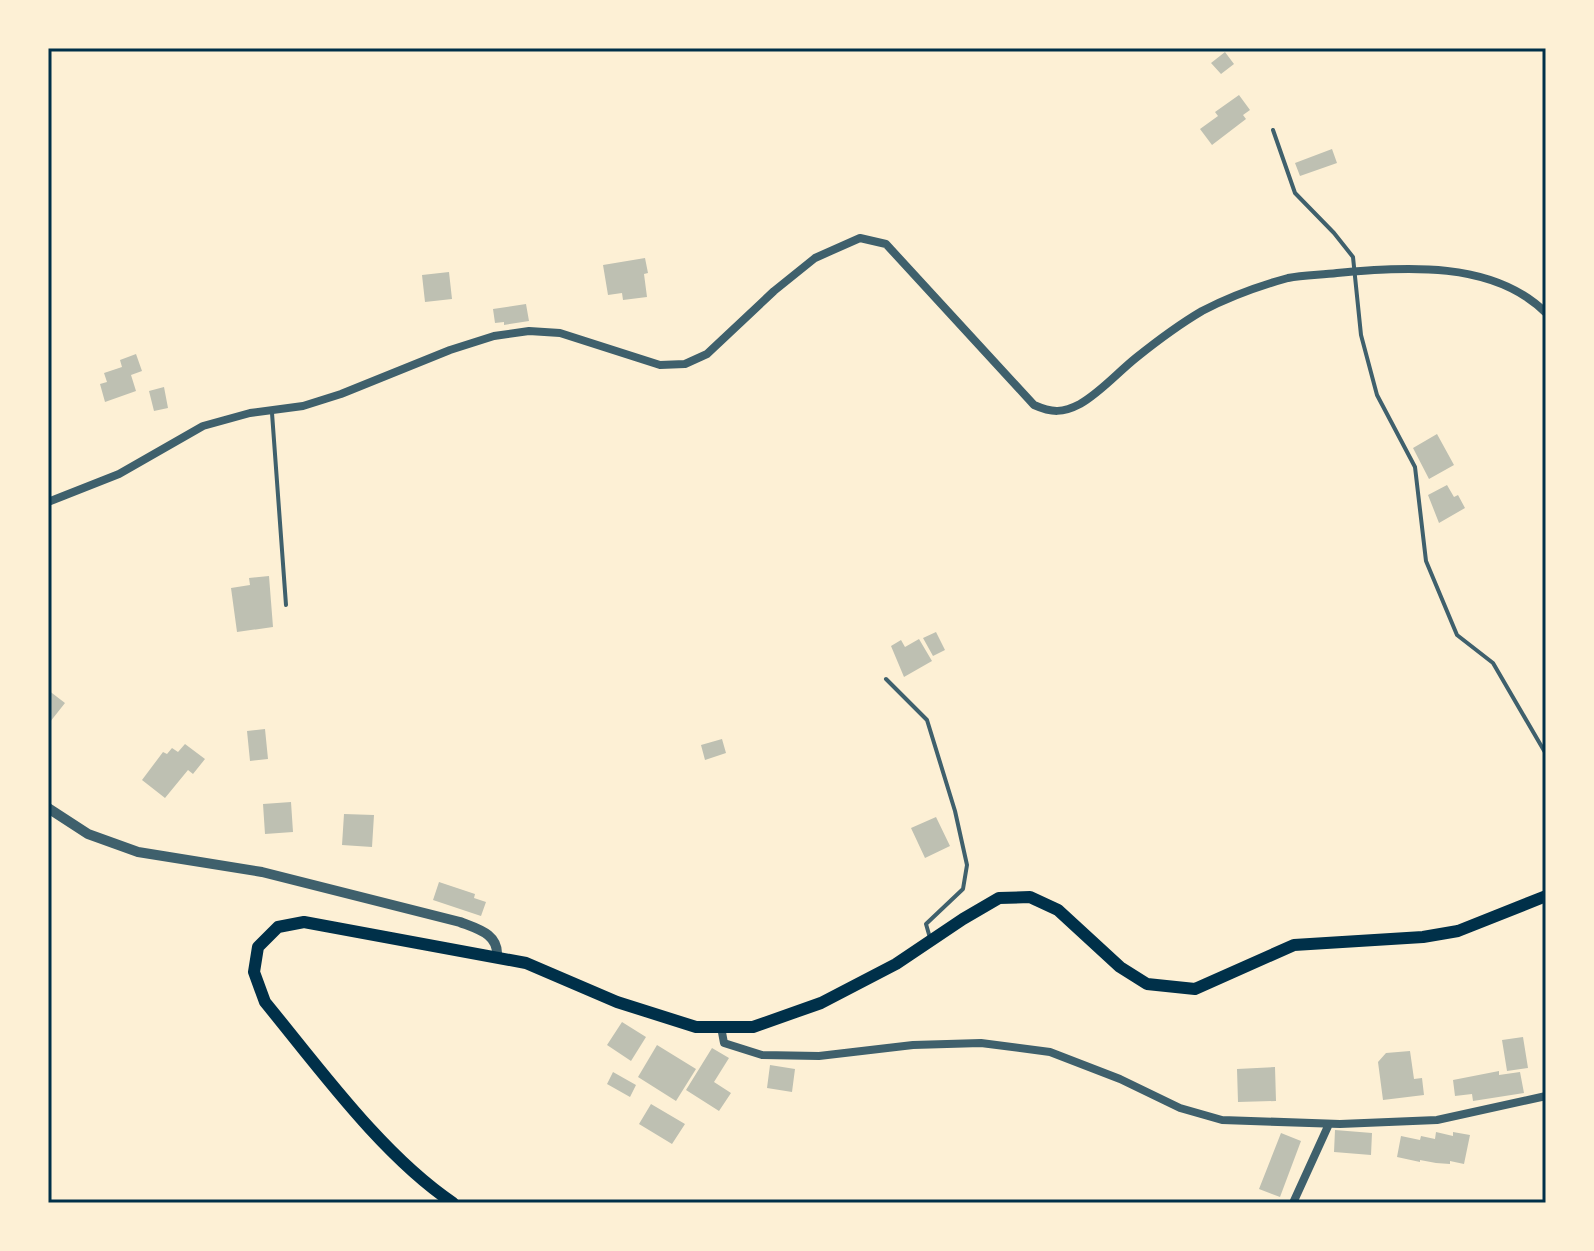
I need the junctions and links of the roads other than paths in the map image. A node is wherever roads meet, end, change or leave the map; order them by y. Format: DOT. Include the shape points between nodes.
graph roads {
  1 [pos="1273,130"];
  2 [pos="1354,272"];
  3 [pos="1546,313"];
  4 [pos="272,410"];
  5 [pos="48,502"];
  6 [pos="286,605"];
  7 [pos="886,679"];
  8 [pos="1546,754"];
  9 [pos="48,808"];
  10 [pos="1546,896"];
  11 [pos="930,941"];
  12 [pos="497,957"];
  13 [pos="721,1027"];
  14 [pos="1546,1096"];
  15 [pos="1329,1124"];
  16 [pos="453,1203"];
  17 [pos="1293,1203"];
  1 -- 2 [label="lane" via="1295,193 1353,257"];
  2 -- 3 [label="street" via="1456,273 1498,283"];
  2 -- 4 [label="street" via="1290,278 1202,312 1080,404 1052,413 1034,405 886,244 860,238 815,258 707,354 685,364 660,365 560,333 529,331 494,336 341,394"];
  2 -- 8 [label="lane" via="1361,335 1377,395 1415,467 1426,561 1457,635 1493,663"];
  4 -- 5 [label="street" via="203,426 119,474"];
  4 -- 6 [label="lane"];
  7 -- 11 [label="lane" via="927,720 967,865 963,889 926,924"];
  9 -- 12 [label="street" via="88,834 138,852 262,872 460,922 488,933 498,948"];
  10 -- 11 [label="main road" via="1458,931 1294,945 1195,989 1147,984 1120,967 1058,910 1030,897 999,898"];
  11 -- 13 [label="main road" via="821,1003 753,1027"];
  12 -- 13 [label="main road" via="696,1027"];
  12 -- 16 [label="main road" via="304,922 278,927 258,947 254,972 265,1002 400,1161"];
  13 -- 15 [label="street" via="724,1043 762,1055 819,1056 981,1043 1050,1052 1180,1108 1222,1120"];
  14 -- 15 [label="street" via="1437,1120"];
  15 -- 17 [label="street"];
}
